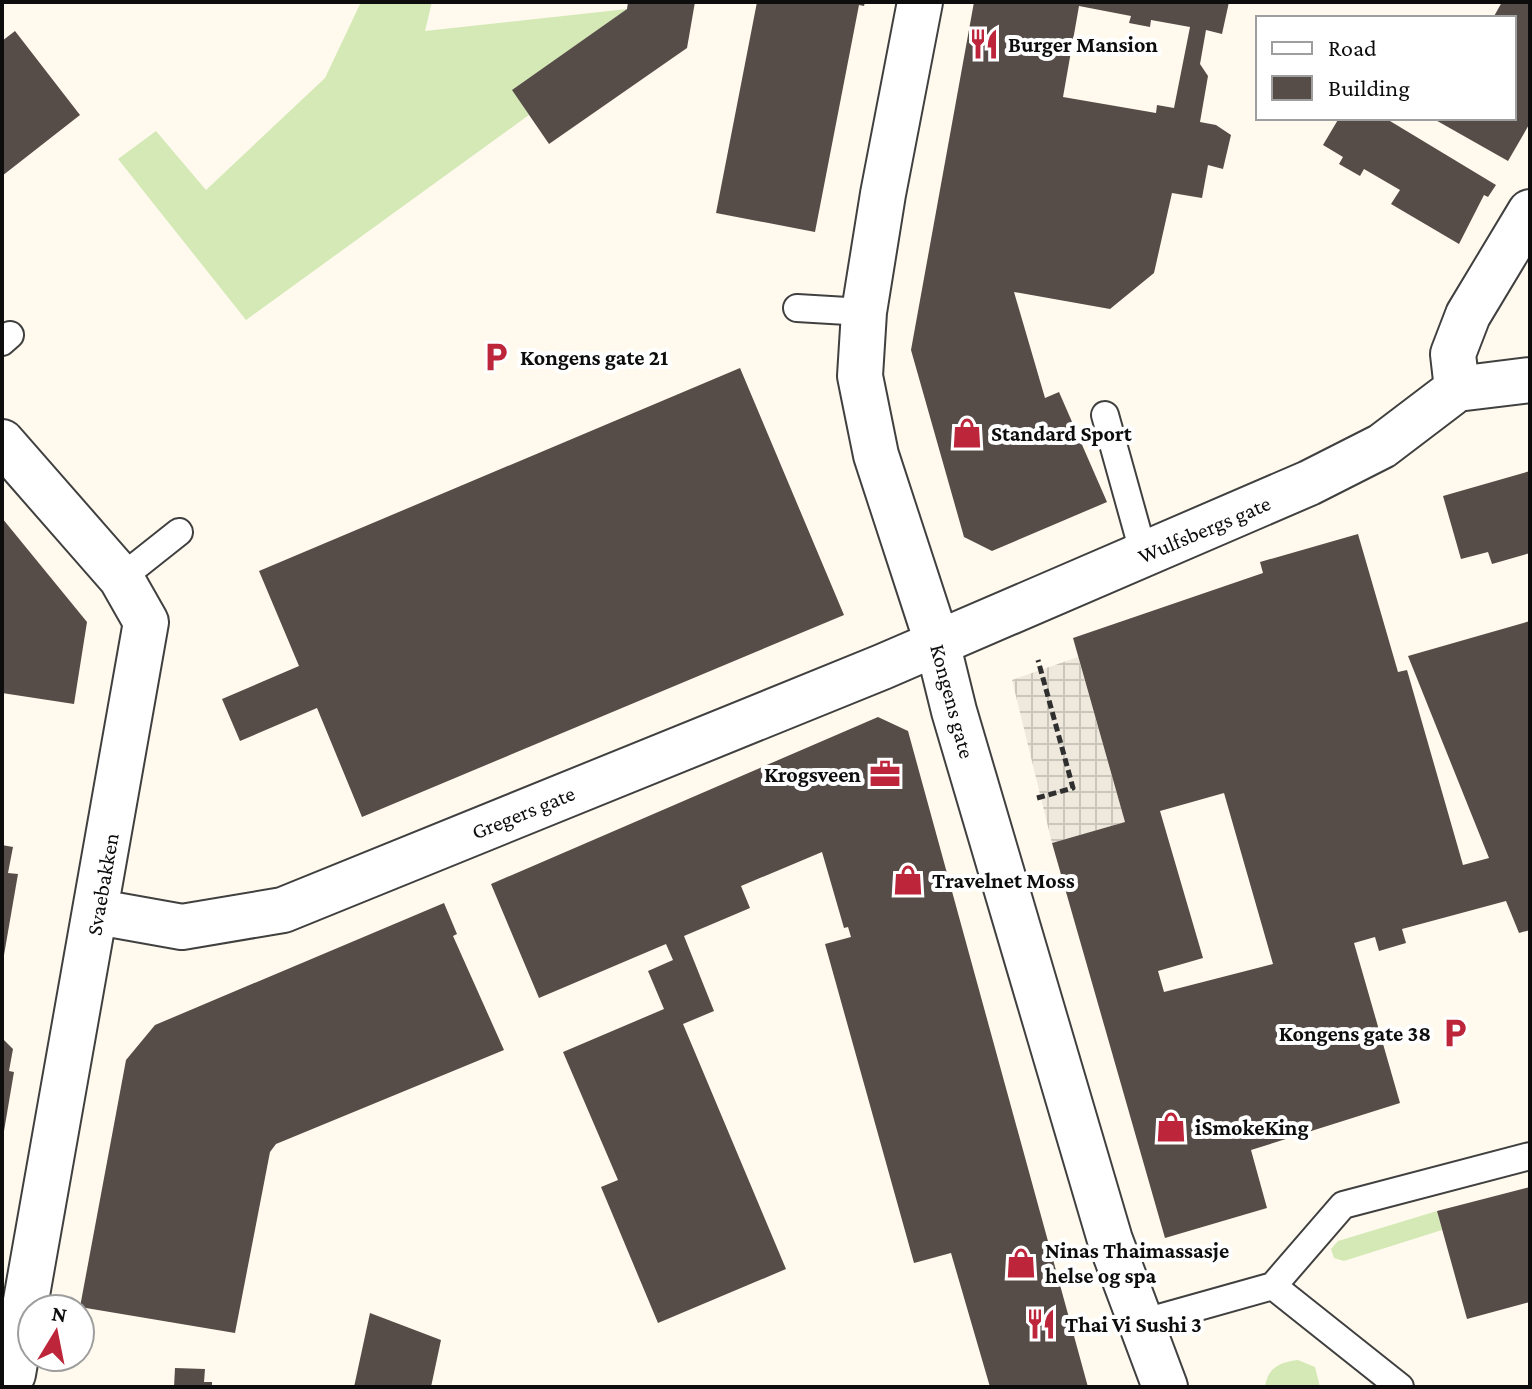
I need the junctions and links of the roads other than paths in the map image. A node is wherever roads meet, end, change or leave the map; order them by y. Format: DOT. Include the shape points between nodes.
graph roads {
  1 [pos="920,2"];
  2 [pos="1530,212"];
  3 [pos="797,308"];
  4 [pos="864,312"];
  5 [pos="1530,380"];
  6 [pos="1457,389"];
  7 [pos="1105,415"];
  8 [pos="2,442"];
  9 [pos="179,532"];
  10 [pos="1144,555"];
  11 [pos="121,578"];
  12 [pos="937,642"];
  13 [pos="98,912"];
  14 [pos="1530,1156"];
  15 [pos="1273,1286"];
  16 [pos="1141,1323"];
  17 [pos="8,1375"];
  18 [pos="1165,1387"];
  19 [pos="1199,1387"];
  20 [pos="1400,1387"];
  1 -- 4 [label="street, Kongens gate"];
  2 -- 6 [label="street" via="1468,315 1453,354"];
  3 -- 4 [label="lane"];
  4 -- 12 [label="street, Kongens gate" via="860,376 876,455"];
  5 -- 6 [label="street"];
  6 -- 10 [label="street, Wulfsbergs gate" via="1382,446"];
  7 -- 10 [label="lane"];
  8 -- 11 [label="street, Svaebakken"];
  9 -- 11 [label="lane"];
  10 -- 12 [label="street, Wulfsbergs gate"];
  11 -- 13 [label="street, Svaebakken" via="146,622"];
  12 -- 13 [label="street, Gregers gate" via="283,910 182,927"];
  12 -- 16 [label="street, Kongens gate" via="1110,1240"];
  13 -- 17 [label="street, Svaebakken"];
  14 -- 15 [label="lane" via="1343,1205"];
  15 -- 16 [label="lane"];
  15 -- 20 [label="lane"];
  16 -- 18 [label="street, Kongens gate"];
  16 -- 19 [label="street"];
}
